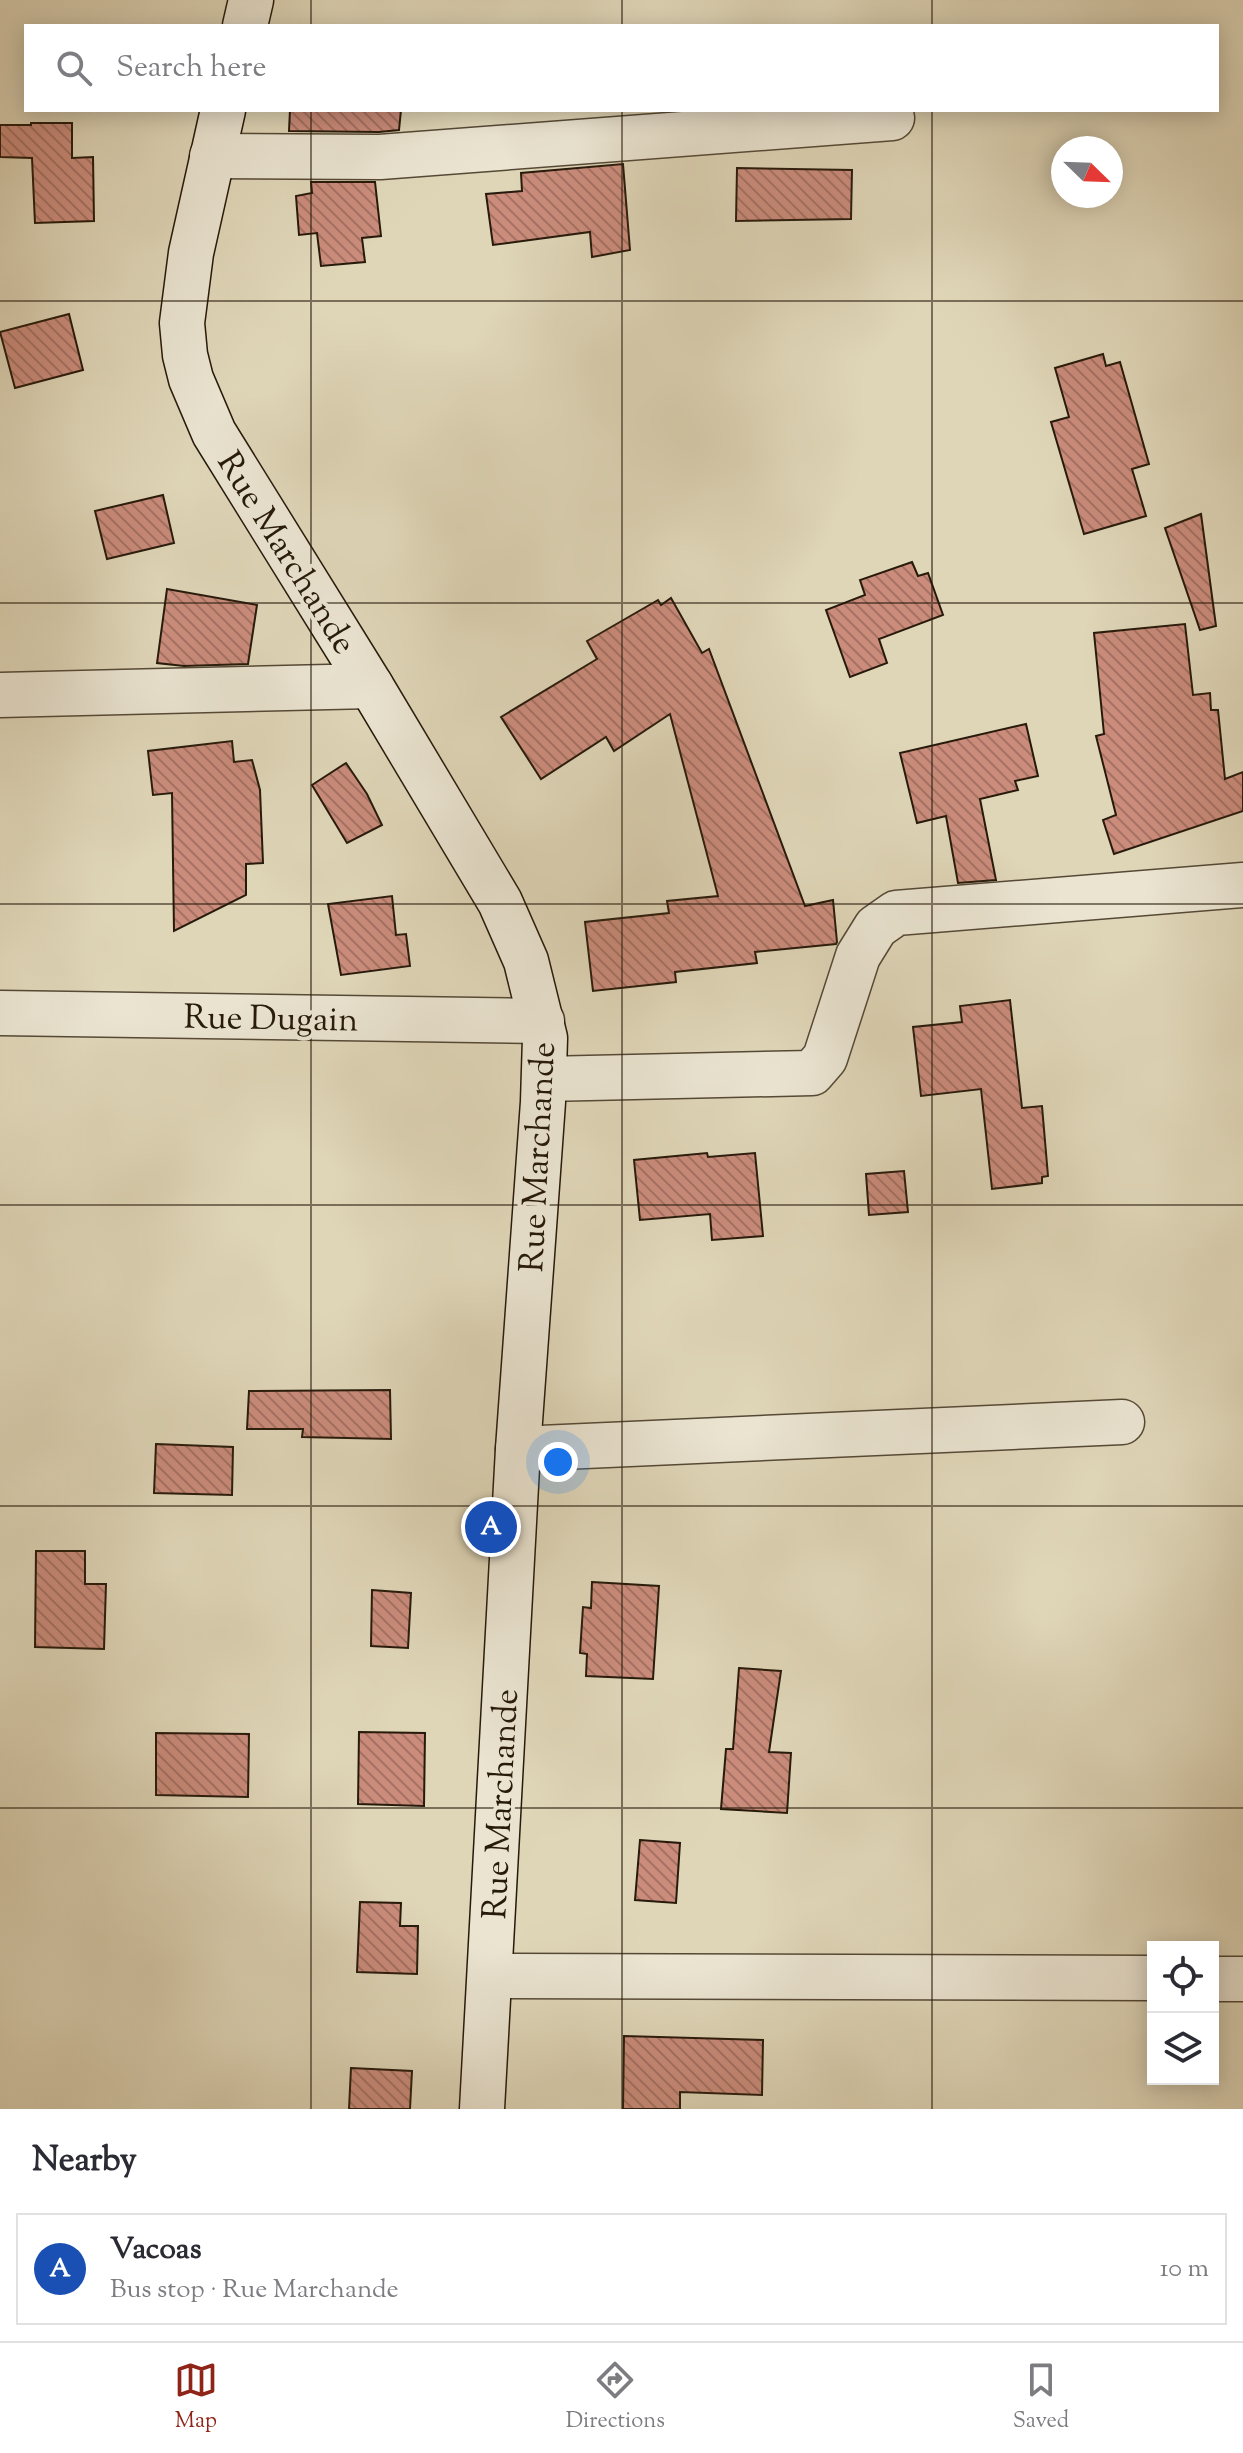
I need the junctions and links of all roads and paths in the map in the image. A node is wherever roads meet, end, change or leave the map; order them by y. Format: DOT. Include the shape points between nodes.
graph roads {
  1 [pos="251,0"];
  2 [pos="245,24"];
  3 [pos="223,112"];
  4 [pos="892,118"];
  5 [pos="212,156"];
  6 [pos="371,686"];
  7 [pos="0,695"];
  8 [pos="1243,885"];
  9 [pos="0,1013"];
  10 [pos="542,1021"];
  11 [pos="545,1079"];
  12 [pos="1122,1422"];
  13 [pos="518,1449"];
  14 [pos="490,1976"];
  15 [pos="1147,1978"];
  16 [pos="1219,1979"];
  17 [pos="1243,1979"];
  18 [pos="482,2109"];
  1 -- 2 [label="street"];
  3 -- 5 [label="street, Rue Marchande"];
  4 -- 5 [label="street" via="380,157"];
  5 -- 6 [label="street, Rue Marchande" via="182,323 191,379 214,433"];
  6 -- 7 [label="street"];
  6 -- 10 [label="street, Rue Marchande" via="500,902 526,961"];
  8 -- 11 [label="street" via="896,913 876,927 858,956 825,1058 812,1073"];
  9 -- 10 [label="street, Rue Dugain"];
  10 -- 11 [label="street, Rue Marchande"];
  11 -- 13 [label="street, Rue Marchande"];
  12 -- 13 [label="street"];
  13 -- 14 [label="street, Rue Marchande"];
  14 -- 15 [label="street"];
  14 -- 18 [label="street, Rue Marchande"];
  16 -- 17 [label="street"];
}
